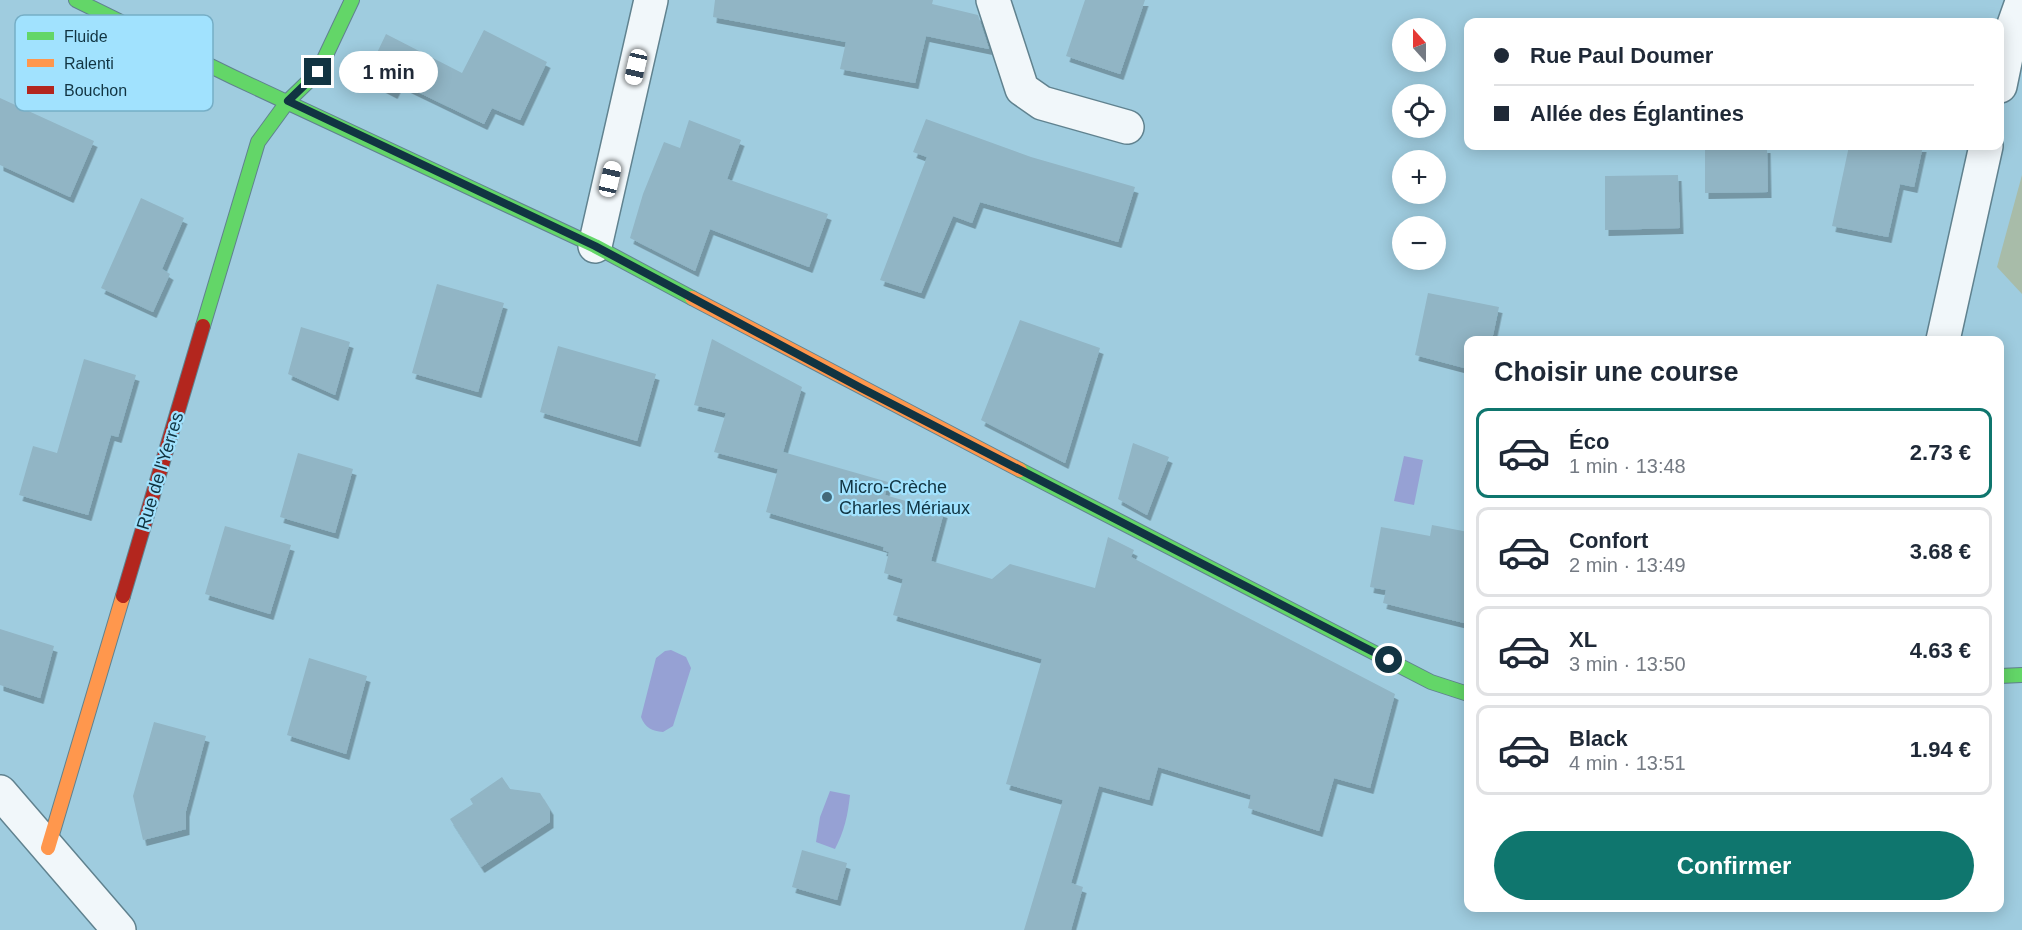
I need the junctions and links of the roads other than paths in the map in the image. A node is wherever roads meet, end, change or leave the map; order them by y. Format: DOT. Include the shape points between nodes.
graph roads {
  1 [pos="76,0"];
  2 [pos="352,0"];
  3 [pos="651,0"];
  4 [pos="993,0"];
  5 [pos="2022,2"];
  6 [pos="107,15"];
  7 [pos="213,67"];
  8 [pos="2004,67"];
  9 [pos="288,101"];
  10 [pos="1126,128"];
  11 [pos="1985,150"];
  12 [pos="595,246"];
  13 [pos="1944,336"];
  14 [pos="2022,675"];
  15 [pos="2004,676"];
  16 [pos="1464,693"];
  17 [pos="0,792"];
  18 [pos="48,848"];
  19 [pos="119,930"];
  1 -- 6 [label="street"];
  2 -- 9 [label="street, Rue de l'Yerres" via="318,72"];
  3 -- 12 [label="street"];
  4 -- 10 [label="street" via="1022,89 1042,103"];
  5 -- 8 [label="street"];
  7 -- 9 [label="street"];
  9 -- 12 [label="street"];
  9 -- 18 [label="street, Rue de l'Yerres" via="258,142"];
  11 -- 13 [label="street"];
  12 -- 16 [label="street" via="1431,682"];
  14 -- 15 [label="street"];
  17 -- 18 [label="street"];
  18 -- 19 [label="street"];
}
